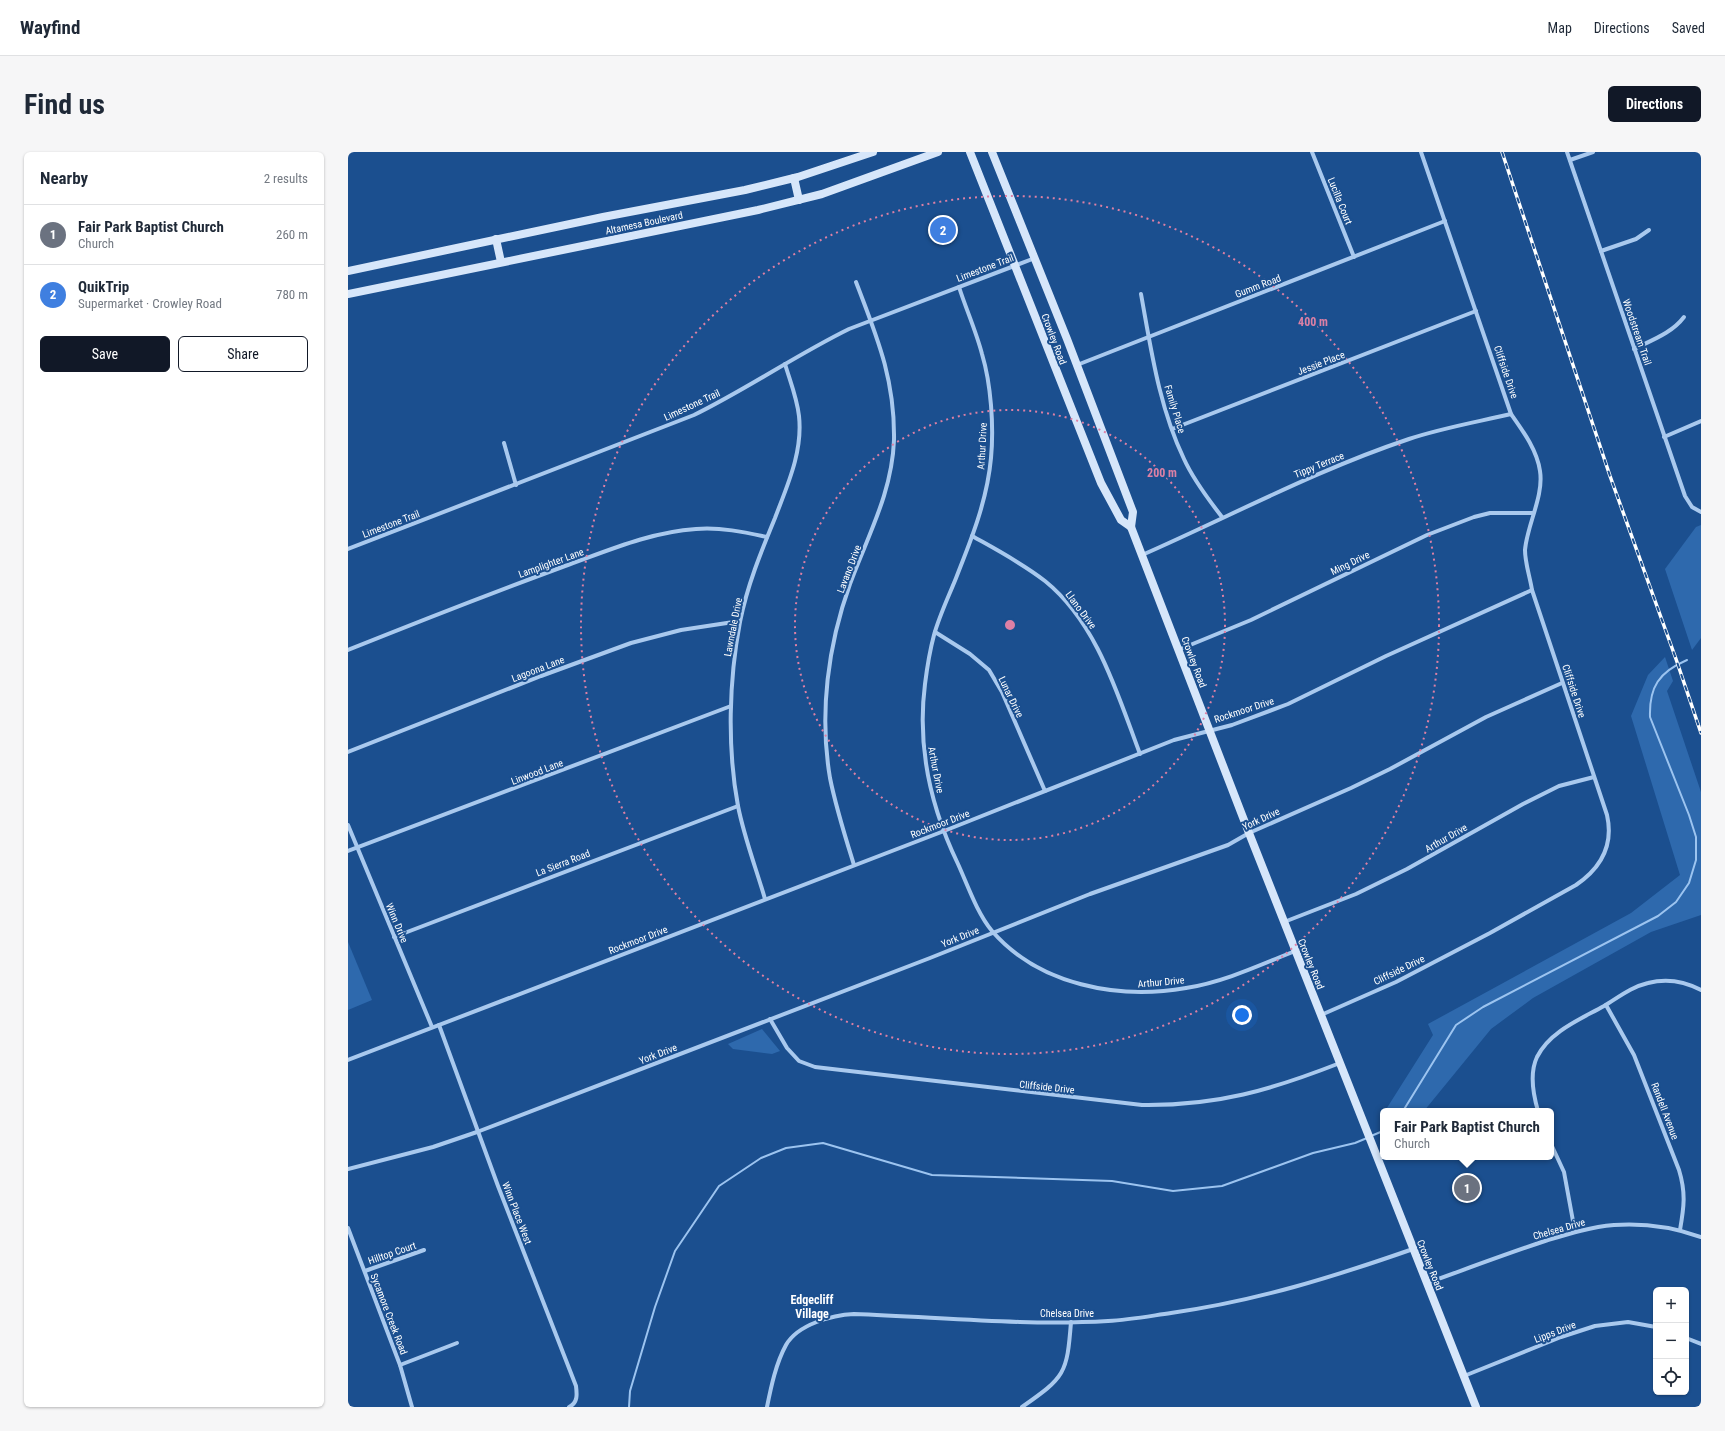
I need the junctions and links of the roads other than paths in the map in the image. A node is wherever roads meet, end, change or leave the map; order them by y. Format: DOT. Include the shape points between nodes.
graph roads {
  1 [pos="873,152"];
  2 [pos="938,152"];
  3 [pos="970,152"];
  4 [pos="992,152"];
  5 [pos="1312,152"];
  6 [pos="1421,152"];
  7 [pos="1567,152"];
  8 [pos="1593,152"];
  9 [pos="1570,160"];
  10 [pos="794,178"];
  11 [pos="799,200"];
  12 [pos="1445,221"];
  13 [pos="1649,230"];
  14 [pos="496,239"];
  15 [pos="1601,252"];
  16 [pos="1354,257"];
  17 [pos="1034,258"];
  18 [pos="501,262"];
  19 [pos="1015,266"];
  20 [pos="348,271"];
  21 [pos="856,282"];
  22 [pos="959,287"];
  23 [pos="348,294"];
  24 [pos="1141,294"];
  25 [pos="1476,310"];
  26 [pos="1684,317"];
  27 [pos="870,320"];
  28 [pos="1149,337"];
  29 [pos="1634,349"];
  30 [pos="785,364"];
  31 [pos="1077,365"];
  32 [pos="1512,414"];
  33 [pos="1701,421"];
  34 [pos="1172,429"];
  35 [pos="1664,436"];
  36 [pos="504,443"];
  37 [pos="516,485"];
  38 [pos="1701,512"];
  39 [pos="1533,513"];
  40 [pos="1222,517"];
  41 [pos="1131,527"];
  42 [pos="972,536"];
  43 [pos="767,537"];
  44 [pos="348,549"];
  45 [pos="1142,554"];
  46 [pos="1532,590"];
  47 [pos="740,621"];
  48 [pos="935,632"];
  49 [pos="348,650"];
  50 [pos="1178,650"];
  51 [pos="1562,683"];
  52 [pos="731,706"];
  53 [pos="1209,730"];
  54 [pos="348,752"];
  55 [pos="1140,754"];
  56 [pos="1594,777"];
  57 [pos="1045,791"];
  58 [pos="738,806"];
  59 [pos="348,825"];
  60 [pos="944,831"];
  61 [pos="1249,833"];
  62 [pos="356,848"];
  63 [pos="348,851"];
  64 [pos="854,865"];
  65 [pos="765,899"];
  66 [pos="1284,922"];
  67 [pos="993,932"];
  68 [pos="394,937"];
  69 [pos="1295,951"];
  70 [pos="1701,990"];
  71 [pos="1606,1005"];
  72 [pos="1321,1015"];
  73 [pos="770,1019"];
  74 [pos="439,1025"];
  75 [pos="432,1027"];
  76 [pos="348,1060"];
  77 [pos="1340,1063"];
  78 [pos="1537,1108"];
  79 [pos="477,1132"];
  80 [pos="1554,1150"];
  81 [pos="348,1169"];
  82 [pos="348,1228"];
  83 [pos="1680,1230"];
  84 [pos="1575,1232"];
  85 [pos="1701,1237"];
  86 [pos="1413,1249"];
  87 [pos="424,1250"];
  88 [pos="364,1271"];
  89 [pos="1427,1283"];
  90 [pos="1071,1322"];
  91 [pos="1653,1326"];
  92 [pos="1689,1339"];
  93 [pos="457,1343"];
  94 [pos="1701,1344"];
  95 [pos="400,1365"];
  96 [pos="1464,1376"];
  97 [pos="571,1406"];
  98 [pos="412,1407"];
  99 [pos="766,1407"];
  100 [pos="1022,1407"];
  101 [pos="1476,1407"];
  1 -- 10 [label="main road, Altamesa Boulevard"];
  2 -- 11 [label="main road, Altamesa Boulevard" via="866,179"];
  3 -- 19 [label="main road, Crowley Road"];
  4 -- 17 [label="main road, Crowley Road"];
  5 -- 16 [label="street, Lucilla Court"];
  6 -- 12 [label="street, Cliffside Drive"];
  7 -- 9 [label="street, Woodstream Trail"];
  8 -- 9 [label="street"];
  9 -- 15 [label="street, Woodstream Trail"];
  10 -- 11 [label="main road"];
  10 -- 14 [label="main road, Altamesa Boulevard"];
  11 -- 18 [label="main road, Altamesa Boulevard"];
  12 -- 16 [label="street, Gumm Road"];
  12 -- 25 [label="street, Cliffside Drive"];
  13 -- 15 [label="street" via="1636,239"];
  14 -- 18 [label="main road"];
  14 -- 20 [label="main road, Altamesa Boulevard"];
  15 -- 29 [label="street, Woodstream Trail"];
  16 -- 28 [label="street, Gumm Road"];
  17 -- 19 [label="street, Limestone Trail"];
  17 -- 31 [label="main road, Crowley Road"];
  18 -- 23 [label="main road, Altamesa Boulevard"];
  19 -- 22 [label="street, Limestone Trail"];
  19 -- 41 [label="main road, Crowley Road" via="1101,483 1121,520"];
  21 -- 27 [label="street, Lavano Drive"];
  22 -- 27 [label="street, Limestone Trail"];
  22 -- 42 [label="street, Arthur Drive" via="982,354 991,411 991,459 984,499"];
  24 -- 28 [label="street, Family Place"];
  25 -- 32 [label="street, Cliffside Drive"];
  25 -- 34 [label="street, Jessie Place"];
  26 -- 29 [label="street" via="1664,334"];
  27 -- 30 [label="street, Limestone Trail" via="825,341"];
  27 -- 64 [label="street, Lavano Drive" via="886,368 893,403 894,441 889,481 840,615 830,657 826,693 830,777 841,827"];
  28 -- 31 [label="street, Gumm Road"];
  28 -- 34 [label="street, Family Place" via="1161,397"];
  29 -- 35 [label="street, Woodstream Trail"];
  30 -- 37 [label="street, Limestone Trail" via="694,415"];
  30 -- 43 [label="street, Lawndale Drive" via="799,417 798,445 793,471"];
  31 -- 41 [label="main road, Crowley Road" via="1133,512"];
  32 -- 39 [label="street, Cliffside Drive" via="1534,452 1540,471 1541,482"];
  32 -- 40 [label="street, Tippy Terrace" via="1410,439 1301,481"];
  33 -- 35 [label="street"];
  34 -- 40 [label="street, Family Place" via="1184,459"];
  35 -- 38 [label="street, Woodstream Trail" via="1685,496 1692,506"];
  36 -- 37 [label="street"];
  37 -- 44 [label="street, Limestone Trail"];
  39 -- 46 [label="street, Cliffside Drive" via="1525,550"];
  39 -- 50 [label="street, Ming Drive" via="1490,513 1427,535 1251,620"];
  40 -- 45 [label="street, Tippy Terrace"];
  41 -- 45 [label="main road, Crowley Road"];
  42 -- 48 [label="street, Arthur Drive"];
  42 -- 55 [label="street, Llano Drive" via="1020,562 1045,581 1061,596 1082,623 1101,656"];
  43 -- 47 [label="street, Lawndale Drive" via="751,579"];
  43 -- 49 [label="street, Lamplighter Lane" via="708,528 654,536 544,574"];
  45 -- 50 [label="main road, Crowley Road"];
  46 -- 51 [label="street, Cliffside Drive"];
  46 -- 53 [label="street, Rockmoor Drive" via="1386,656 1288,704 1232,725"];
  47 -- 52 [label="street, Lawndale Drive"];
  47 -- 54 [label="street, Lagoona Lane" via="681,630 631,643"];
  48 -- 57 [label="street, Lunar Drive" via="970,654 989,670 1002,692"];
  48 -- 60 [label="street, Arthur Drive" via="924,685 923,744 928,782"];
  50 -- 53 [label="main road, Crowley Road"];
  51 -- 56 [label="street, Cliffside Drive"];
  51 -- 61 [label="street, York Drive" via="1486,717 1351,788"];
  52 -- 58 [label="street, Lawndale Drive" via="733,767"];
  52 -- 62 [label="street, Linwood Lane"];
  53 -- 55 [label="street, Rockmoor Drive" via="1174,740"];
  53 -- 61 [label="main road, Crowley Road"];
  55 -- 57 [label="street, Rockmoor Drive"];
  56 -- 66 [label="street, Arthur Drive" via="1559,786 1388,879"];
  56 -- 72 [label="street, Cliffside Drive" via="1607,815 1610,834 1604,856 1586,878 1490,933 1396,982"];
  57 -- 60 [label="street, Rockmoor Drive"];
  58 -- 65 [label="street, Lawndale Drive"];
  58 -- 68 [label="street, La Sierra Road"];
  59 -- 62 [label="street, Winn Drive"];
  60 -- 64 [label="street, Rockmoor Drive"];
  60 -- 67 [label="street, Arthur Drive" via="980,910"];
  61 -- 66 [label="main road, Crowley Road"];
  61 -- 67 [label="street, York Drive" via="1228,845"];
  62 -- 63 [label="street, Linwood Lane"];
  62 -- 68 [label="street, Winn Drive"];
  64 -- 65 [label="street, Rockmoor Drive"];
  65 -- 74 [label="street, Rockmoor Drive"];
  66 -- 69 [label="main road, Crowley Road"];
  67 -- 69 [label="street, Arthur Drive" via="1028,962 1050,973 1082,984 1127,992 1186,988"];
  67 -- 73 [label="street, York Drive"];
  68 -- 75 [label="street, Winn Drive"];
  69 -- 72 [label="main road, Crowley Road"];
  70 -- 71 [label="street" via="1678,981 1648,982 1633,987"];
  71 -- 78 [label="street" via="1564,1028 1541,1050 1534,1066 1532,1083"];
  71 -- 83 [label="street, Randell Avenue" via="1634,1055 1679,1170 1684,1187"];
  72 -- 77 [label="main road, Crowley Road"];
  73 -- 77 [label="street, Cliffside Drive" via="787,1048 799,1061 815,1067 1142,1105 1189,1104 1236,1097 1294,1081"];
  73 -- 79 [label="street, York Drive"];
  74 -- 75 [label="street, Rockmoor Drive"];
  74 -- 79 [label="street, Winn Place West"];
  75 -- 76 [label="street, Rockmoor Drive"];
  77 -- 86 [label="main road, Crowley Road"];
  79 -- 81 [label="street, York Drive" via="432,1147"];
  79 -- 97 [label="street, Winn Place West" via="576,1386 577,1398"];
  80 -- 84 [label="street" via="1564,1172"];
  82 -- 88 [label="street, Sycamore Creek Road"];
  83 -- 84 [label="street, Chelsea Drive" via="1633,1224"];
  83 -- 85 [label="street, Chelsea Drive"];
  84 -- 89 [label="street, Chelsea Drive"];
  86 -- 89 [label="main road, Crowley Road"];
  86 -- 90 [label="street, Chelsea Drive" via="1357,1269 1234,1303 1141,1318"];
  87 -- 88 [label="street, Hilltop Court"];
  88 -- 95 [label="street, Sycamore Creek Road"];
  89 -- 96 [label="main road, Crowley Road"];
  90 -- 99 [label="street, Chelsea Drive" via="854,1314 833,1316 799,1331 789,1340 778,1364"];
  90 -- 100 [label="street" via="1067,1359 1061,1376"];
  91 -- 96 [label="street, Lipps Drive" via="1628,1322 1595,1326"];
  92 -- 94 [label="street"];
  93 -- 95 [label="street"];
  95 -- 98 [label="street, Sycamore Creek Road"];
  96 -- 101 [label="main road, Crowley Road"];
}
